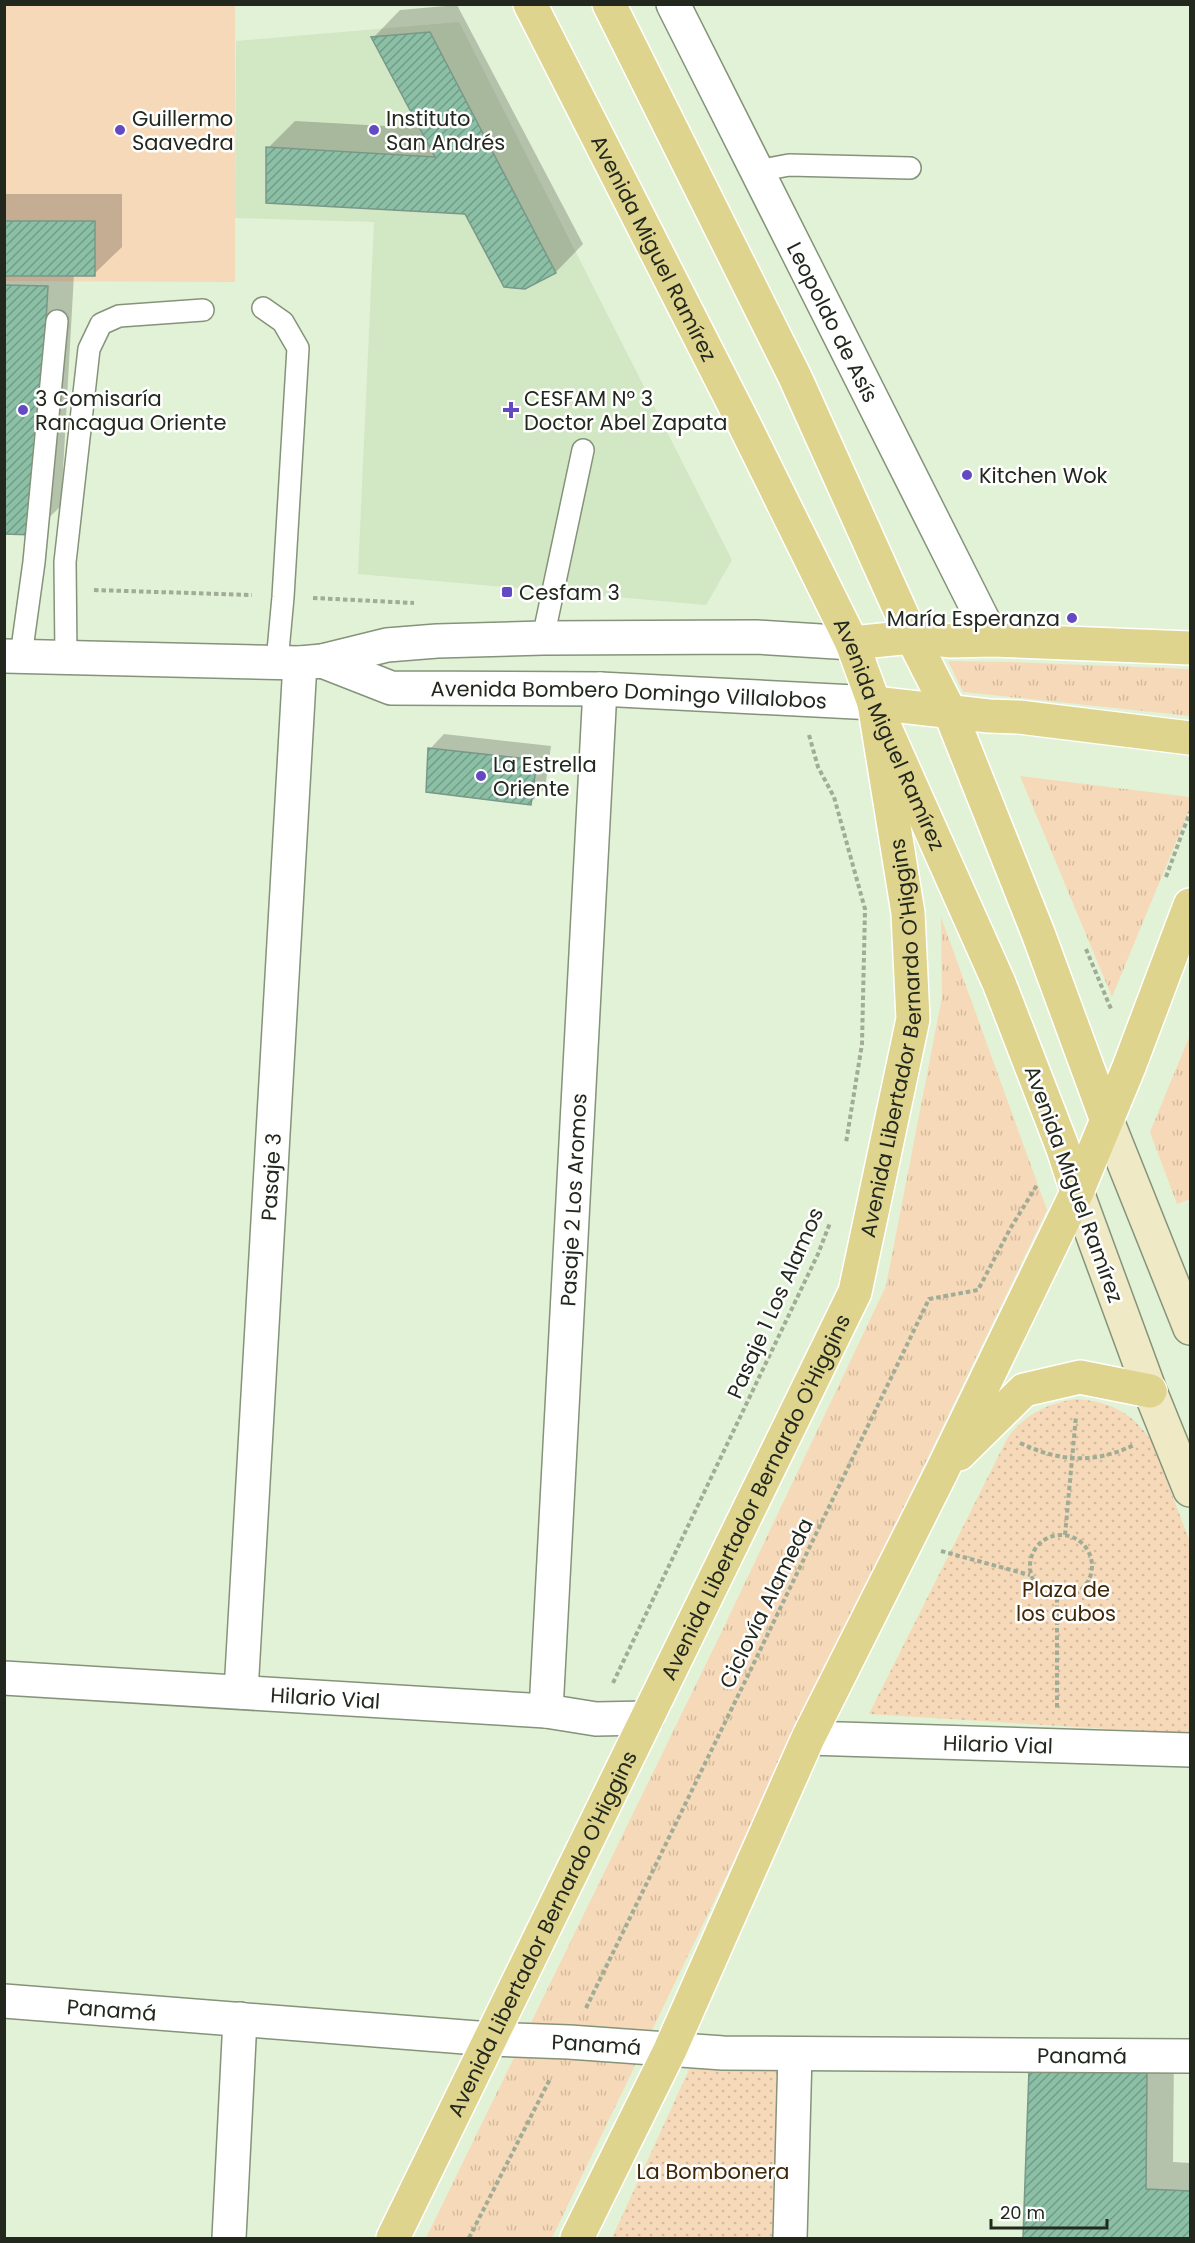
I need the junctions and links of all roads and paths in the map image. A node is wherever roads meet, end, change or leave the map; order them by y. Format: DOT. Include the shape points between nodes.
graph roads {
  1 [pos="530,4"];
  2 [pos="609,4"];
  3 [pos="673,4"];
  4 [pos="909,168"];
  5 [pos="757,171"];
  6 [pos="263,309"];
  7 [pos="203,310"];
  8 [pos="57,321"];
  9 [pos="584,450"];
  10 [pos="65,589"];
  11 [pos="283,597"];
  12 [pos="422,604"];
  13 [pos="912,637"];
  14 [pos="543,638"];
  15 [pos="993,640"];
  16 [pos="852,643"];
  17 [pos="1191,648"];
  18 [pos="13,656"];
  19 [pos="66,656"];
  20 [pos="299,662"];
  21 [pos="600,689"];
  22 [pos="807,699"];
  23 [pos="874,704"];
  24 [pos="950,712"];
  25 [pos="1191,738"];
  26 [pos="1191,905"];
  27 [pos="1106,1118"];
  28 [pos="1062,1146"];
  29 [pos="845,1149"];
  30 [pos="1077,1192"];
  31 [pos="832,1216"];
  32 [pos="1191,1328"];
  33 [pos="1080,1377"];
  34 [pos="1150,1391"];
  35 [pos="1164,1424"];
  36 [pos="989,1425"];
  37 [pos="1072,1459"];
  38 [pos="941,1473"];
  39 [pos="1191,1490"];
  40 [pos="1065,1535"];
  41 [pos="906,1542"];
  42 [pos="1030,1575"];
  43 [pos="1057,1598"];
  44 [pos="4,1678"];
  45 [pos="241,1692"];
  46 [pos="546,1711"];
  47 [pos="647,1718"];
  48 [pos="596,1719"];
  49 [pos="808,1738"];
  50 [pos="1057,1746"];
  51 [pos="1191,1750"];
  52 [pos="4,2001"];
  53 [pos="240,2019"];
  54 [pos="490,2039"];
  55 [pos="569,2042"];
  56 [pos="670,2050"];
  57 [pos="795,2054"];
  58 [pos="1191,2056"];
  59 [pos="229,2238"];
  60 [pos="393,2238"];
  61 [pos="469,2238"];
  62 [pos="577,2238"];
  63 [pos="790,2238"];
  1 -- 16 [label="main road, Avenida Miguel Ramírez"];
  2 -- 13 [label="main road" via="795,377"];
  3 -- 5 [label="street, Leopoldo de Asís"];
  4 -- 5 [label="lane" via="789,165"];
  5 -- 15 [label="street, Leopoldo de Asís"];
  6 -- 11 [label="lane" via="283,322 298,348"];
  7 -- 10 [label="lane" via="119,316 101,324 93,340 77,455"];
  8 -- 18 [label="lane" via="33,562"];
  9 -- 14 [label="lane"];
  10 -- 11 [label="path"];
  10 -- 19 [label="lane"];
  11 -- 12 [label="path"];
  11 -- 20 [label="lane"];
  13 -- 15 [label="main road, Avenida Bombero Domingo Villalobos"];
  13 -- 16 [label="main road, Avenida Bombero Domingo Villalobos"];
  13 -- 24 [label="main road"];
  14 -- 16 [label="street, Avenida Bombero Domingo Villalobos" via="756,638"];
  14 -- 20 [label="street, Avenida Bombero Domingo Villalobos" via="387,645"];
  15 -- 17 [label="main road, Avenida Bombero Domingo Villalobos"];
  16 -- 23 [label="main road, Avenida Miguel Ramírez"];
  18 -- 19 [label="street, Avenida Bombero Domingo Villalobos"];
  19 -- 20 [label="street, Avenida Bombero Domingo Villalobos"];
  20 -- 21 [label="street, Avenida Bombero Domingo Villalobos" via="391,688"];
  20 -- 45 [label="street, Pasaje 3"];
  21 -- 22 [label="street, Avenida Bombero Domingo Villalobos"];
  21 -- 46 [label="street, Pasaje 2 Los Aromos"];
  22 -- 23 [label="street, Avenida Bombero Domingo Villalobos"];
  22 -- 29 [label="path" via="809,742 834,796 865,909 862,1044"];
  23 -- 24 [label="main road, Avenida Bombero Domingo Villalobos"];
  23 -- 28 [label="main road, Avenida Miguel Ramírez" via="999,983"];
  23 -- 47 [label="main road, Avenida Libertador Bernardo O'Higgins" via="908,913 913,1019 855,1292"];
  24 -- 25 [label="main road, Avenida Bombero Domingo Villalobos"];
  24 -- 27 [label="main road"];
  26 -- 27 [label="main road"];
  27 -- 30 [label="main road"];
  27 -- 32 [label="main road"];
  28 -- 30 [label="main road, Avenida Miguel Ramírez"];
  28 -- 55 [label="path, Ciclovía Alameda" via="1010,1229 978,1290 929,1299"];
  30 -- 34 [label="main road, Avenida Miguel Ramírez"];
  30 -- 38 [label="main road"];
  31 -- 48 [label="path, Pasaje 1 Los Alamos" via="818,1254"];
  33 -- 34 [label="main road"];
  33 -- 36 [label="main road" via="1024,1390"];
  33 -- 37 [label="path"];
  34 -- 35 [label="main road, Avenida Miguel Ramírez"];
  35 -- 37 [label="path" via="1119,1452"];
  35 -- 39 [label="main road, Avenida Miguel Ramírez"];
  36 -- 37 [label="path" via="1038,1452"];
  36 -- 38 [label="main road"];
  37 -- 40 [label="path"];
  38 -- 41 [label="main road"];
  40 -- 42 [label="path" via="1041,1541 1029,1563"];
  40 -- 43 [label="path" via="1085,1547 1092,1570 1080,1592"];
  41 -- 42 [label="path"];
  41 -- 49 [label="main road"];
  42 -- 43 [label="path" via="1045,1594"];
  43 -- 50 [label="path"];
  44 -- 45 [label="street, Hilario Vial"];
  45 -- 46 [label="street, Hilario Vial"];
  46 -- 48 [label="street, Hilario Vial"];
  47 -- 48 [label="street, Hilario Vial"];
  47 -- 54 [label="main road, Avenida Libertador Bernardo O'Higgins"];
  49 -- 50 [label="street, Hilario Vial"];
  49 -- 56 [label="main road"];
  50 -- 51 [label="street, Hilario Vial"];
  52 -- 53 [label="street, Panamá"];
  53 -- 54 [label="street, Panamá"];
  53 -- 59 [label="street"];
  54 -- 55 [label="street, Panamá"];
  54 -- 60 [label="main road, Avenida Libertador Bernardo O'Higgins"];
  55 -- 56 [label="street, Panamá"];
  55 -- 61 [label="path, Ciclovía Alameda"];
  56 -- 57 [label="street, Panamá"];
  56 -- 62 [label="main road"];
  57 -- 58 [label="street, Panamá"];
  57 -- 63 [label="street"];
}
